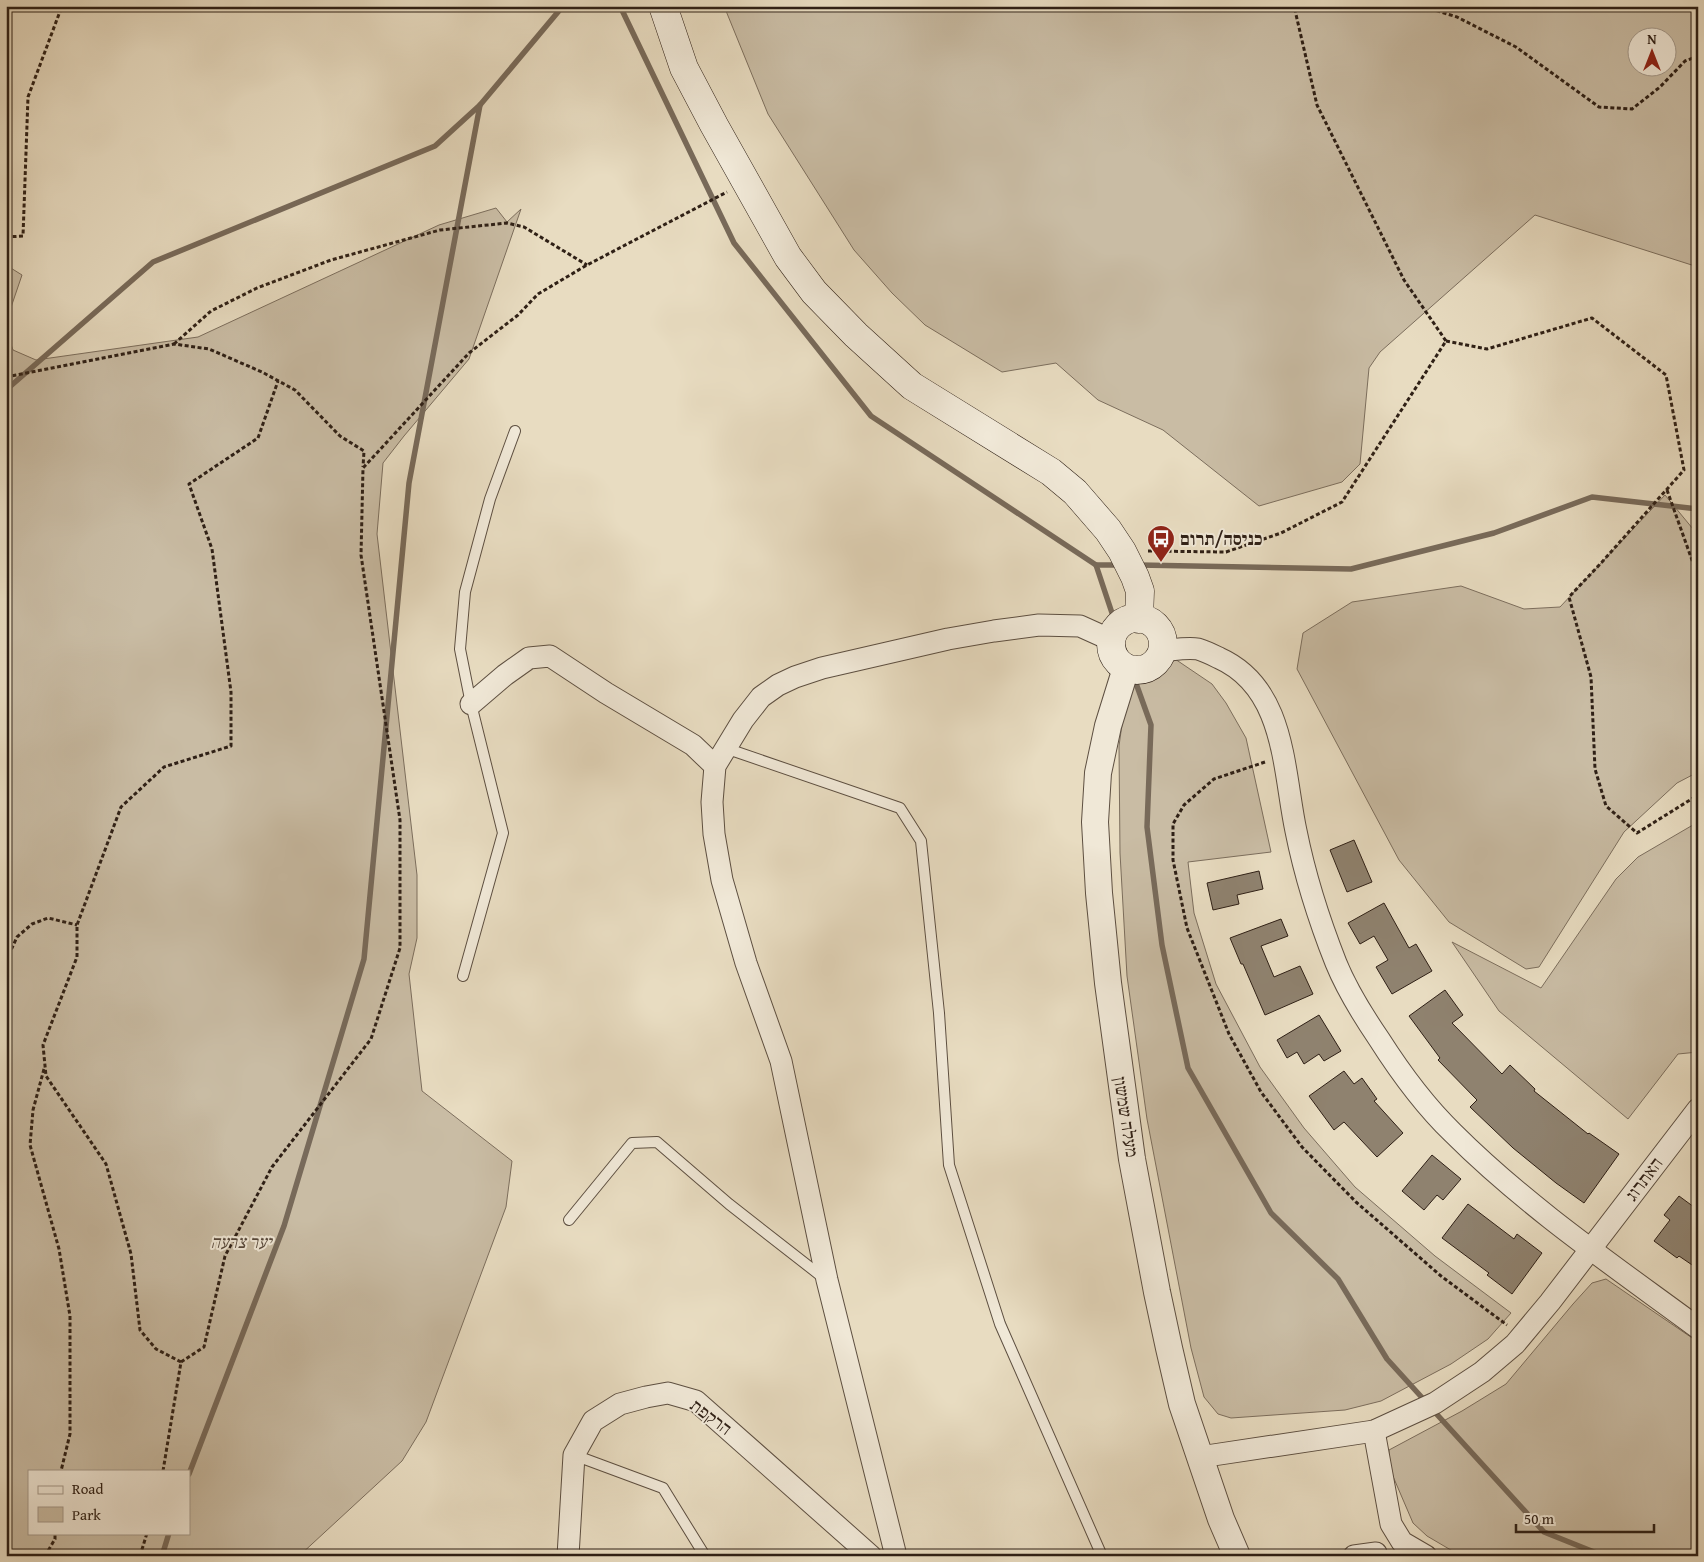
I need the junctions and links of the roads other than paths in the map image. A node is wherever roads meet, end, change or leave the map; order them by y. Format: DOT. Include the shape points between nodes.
graph roads {
  1 [pos="663,6"];
  2 [pos="515,431"];
  3 [pos="1139,619"];
  4 [pos="1111,640"];
  5 [pos="1162,651"];
  6 [pos="1126,668"];
  7 [pos="471,704"];
  8 [pos="720,757"];
  9 [pos="463,976"];
  10 [pos="1698,1109"];
  11 [pos="569,1220"];
  12 [pos="1591,1249"];
  13 [pos="826,1280"];
  14 [pos="1698,1328"];
  15 [pos="1374,1431"];
  16 [pos="574,1455"];
  17 [pos="1200,1457"];
  18 [pos="1376,1552"];
  19 [pos="568,1556"];
  20 [pos="705,1556"];
  21 [pos="871,1556"];
  22 [pos="896,1556"];
  23 [pos="1102,1556"];
  24 [pos="1237,1556"];
  25 [pos="1354,1556"];
  26 [pos="1426,1556"];
  1 -- 3 [label="main road" via="684,68 788,257 814,292 912,386 1051,472 1075,492 1108,530 1136,577 1140,591"];
  2 -- 7 [label="lane" via="490,499 465,592 460,649"];
  3 -- 4 [label="main road" via="1121,624"];
  3 -- 5 [label="main road" via="1153,624 1158,630"];
  4 -- 6 [label="main road" via="1114,656"];
  4 -- 8 [label="street" via="1080,626 1039,625 948,639 822,668 778,685 762,697"];
  5 -- 6 [label="main road" via="1147,668"];
  5 -- 12 [label="street" via="1198,649 1228,662 1250,679 1270,707 1284,756 1296,830 1320,923 1356,1004 1415,1091 1451,1132 1494,1172"];
  6 -- 17 [label="street, מעלה שמשון" via="1098,773 1095,822 1104,947 1129,1141 1156,1292 1182,1404"];
  7 -- 8 [label="street" via="529,658 550,656 693,745"];
  7 -- 9 [label="lane" via="503,833"];
  8 -- 13 [label="street" via="712,802 722,880 746,963 781,1061"];
  8 -- 23 [label="lane" via="900,808 921,841 939,1013 949,1165 1000,1324"];
  10 -- 12 [label="street, האתרוג"];
  11 -- 13 [label="lane" via="632,1143 657,1142"];
  12 -- 14 [label="street"];
  12 -- 15 [label="street, האתרוג" via="1515,1344 1482,1372 1435,1403"];
  13 -- 22 [label="street"];
  15 -- 17 [label="street, האתרוג"];
  15 -- 26 [label="street" via="1391,1524 1402,1542"];
  16 -- 19 [label="street, הרקפת"];
  16 -- 20 [label="lane" via="663,1488"];
  16 -- 21 [label="street, הרקפת" via="592,1421 620,1404 668,1393 696,1401"];
  17 -- 24 [label="street, מעלה שמשון"];
  18 -- 25 [label="street"];
}
